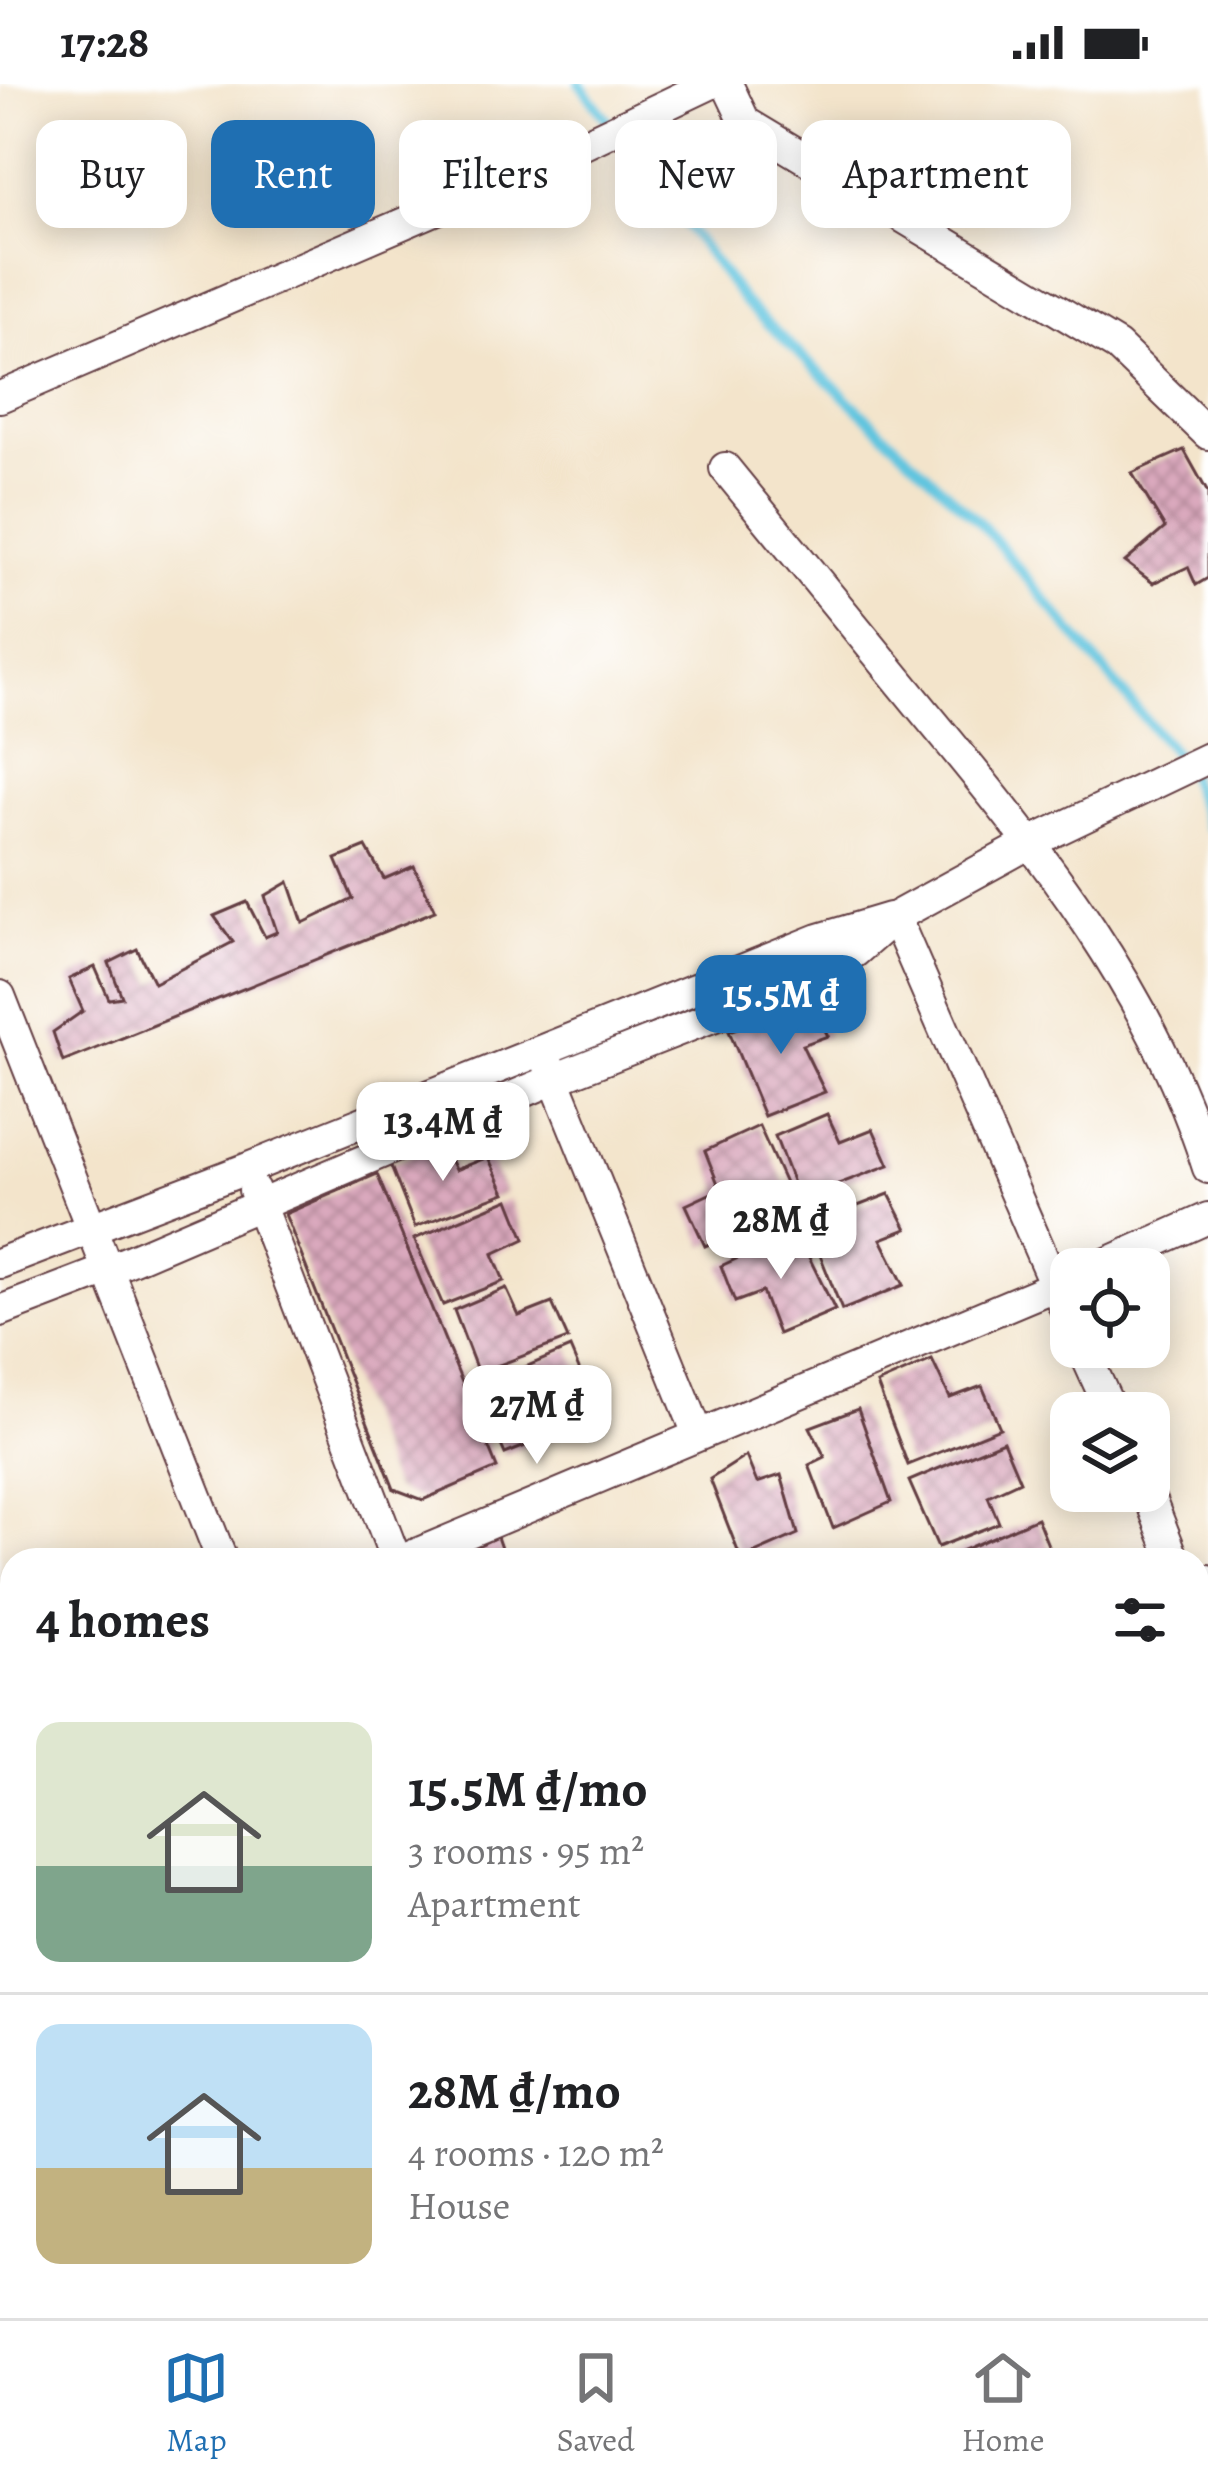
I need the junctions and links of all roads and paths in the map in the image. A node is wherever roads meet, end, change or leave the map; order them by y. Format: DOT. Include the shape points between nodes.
graph roads {
  1 [pos="727,84"];
  2 [pos="697,90"];
  3 [pos="0,397"];
  4 [pos="1208,434"];
  5 [pos="725,468"];
  6 [pos="1208,758"];
  7 [pos="1032,842"];
  8 [pos="896,917"];
  9 [pos="0,996"];
  10 [pos="542,1049"];
  11 [pos="554,1079"];
  12 [pos="1208,1168"];
  13 [pos="246,1169"];
  14 [pos="260,1205"];
  15 [pos="1208,1218"];
  16 [pos="94,1227"];
  17 [pos="1141,1248"];
  18 [pos="1050,1255"];
  19 [pos="0,1263"];
  20 [pos="110,1269"];
  21 [pos="1050,1288"];
  22 [pos="0,1311"];
  23 [pos="698,1434"];
  24 [pos="1155,1512"];
  25 [pos="218,1548"];
  26 [pos="394,1548"];
  27 [pos="427,1548"];
  28 [pos="1169,1548"];
  1 -- 4 [label="street" via="745,122 1117,346"];
  2 -- 3 [label="street" via="544,164"];
  5 -- 7 [label="street"];
  6 -- 7 [label="street"];
  7 -- 8 [label="street"];
  7 -- 12 [label="street" via="1142,1007"];
  8 -- 10 [label="street" via="819,939"];
  8 -- 11 [label="street" via="855,952 794,985"];
  8 -- 18 [label="street"];
  9 -- 16 [label="street"];
  10 -- 11 [label="street"];
  10 -- 13 [label="street"];
  11 -- 14 [label="street"];
  11 -- 23 [label="street"];
  13 -- 14 [label="street"];
  13 -- 16 [label="street"];
  14 -- 20 [label="street"];
  14 -- 26 [label="street"];
  15 -- 17 [label="street"];
  16 -- 19 [label="street"];
  16 -- 20 [label="street"];
  20 -- 22 [label="street"];
  20 -- 25 [label="street"];
  21 -- 23 [label="street"];
  23 -- 27 [label="street"];
  24 -- 28 [label="street"];
}
